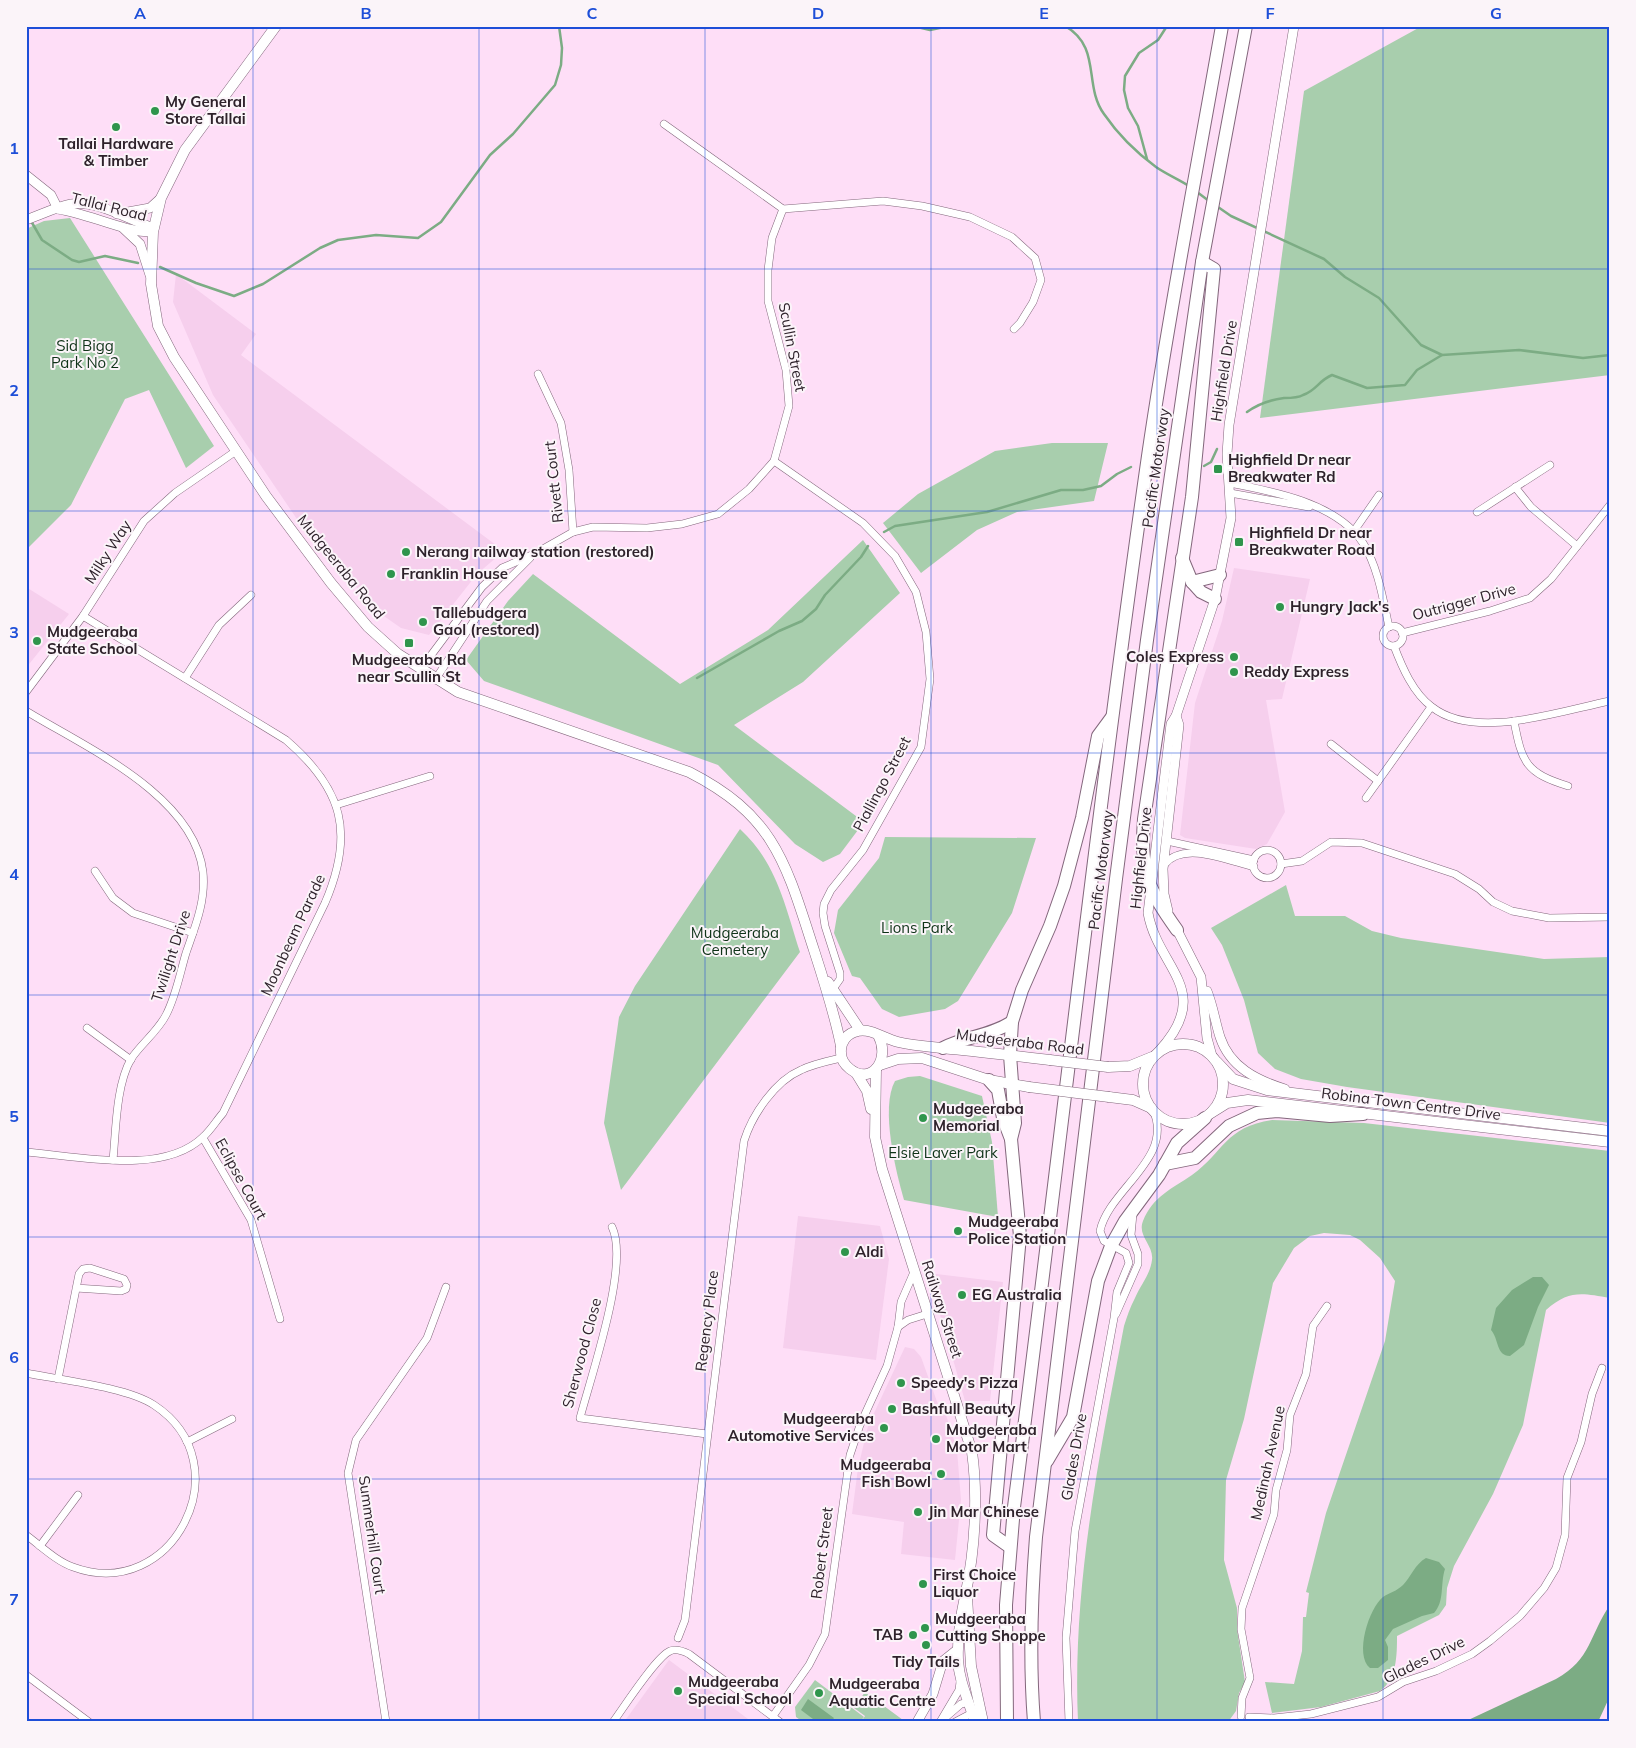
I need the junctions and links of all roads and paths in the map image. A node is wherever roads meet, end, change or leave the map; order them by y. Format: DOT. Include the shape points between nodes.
graph roads {
  1 [pos="276,26"];
  2 [pos="1222,26"];
  3 [pos="1246,26"];
  4 [pos="1294,26"];
  5 [pos="664,124"];
  6 [pos="26,175"];
  7 [pos="161,198"];
  8 [pos="783,208"];
  9 [pos="58,209"];
  10 [pos="117,214"];
  11 [pos="26,220"];
  12 [pos="117,225"];
  13 [pos="153,230"];
  14 [pos="1202,262"];
  15 [pos="150,275"];
  16 [pos="1014,329"];
  17 [pos="538,374"];
  18 [pos="236,451"];
  19 [pos="774,461"];
  20 [pos="1550,465"];
  21 [pos="1229,483"];
  22 [pos="1515,487"];
  23 [pos="1230,493"];
  24 [pos="1379,495"];
  25 [pos="1610,506"];
  26 [pos="1317,508"];
  27 [pos="1477,512"];
  28 [pos="1354,531"];
  29 [pos="573,532"];
  30 [pos="1577,546"];
  31 [pos="534,554"];
  32 [pos="1182,558"];
  33 [pos="1220,575"];
  34 [pos="1192,582"];
  35 [pos="251,595"];
  36 [pos="1215,598"];
  37 [pos="83,616"];
  38 [pos="1389,627"];
  39 [pos="1402,633"];
  40 [pos="1394,646"];
  41 [pos="420,670"];
  42 [pos="185,678"];
  43 [pos="435,680"];
  44 [pos="26,692"];
  45 [pos="1610,701"];
  46 [pos="1431,707"];
  47 [pos="26,711"];
  48 [pos="1113,716"];
  49 [pos="1176,716"];
  50 [pos="1514,721"];
  51 [pos="1331,744"];
  52 [pos="430,776"];
  53 [pos="1378,781"];
  54 [pos="1568,786"];
  55 [pos="1366,798"];
  56 [pos="336,805"];
  57 [pos="1167,841"];
  58 [pos="1154,852"];
  59 [pos="1164,864"];
  60 [pos="1254,864"];
  61 [pos="1281,864"];
  62 [pos="95,871"];
  63 [pos="1149,886"];
  64 [pos="1610,917"];
  65 [pos="1177,930"];
  66 [pos="192,933"];
  67 [pos="823,975"];
  68 [pos="1201,977"];
  69 [pos="833,989"];
  70 [pos="1012,1022"];
  71 [pos="86,1028"];
  72 [pos="860,1030"];
  73 [pos="878,1035"];
  74 [pos="841,1046"];
  75 [pos="942,1048"];
  76 [pos="1158,1052"];
  77 [pos="1010,1056"];
  78 [pos="842,1058"];
  79 [pos="1214,1059"];
  80 [pos="131,1060"];
  81 [pos="878,1067"];
  82 [pos="856,1073"];
  83 [pos="988,1080"];
  84 [pos="1013,1085"];
  85 [pos="1304,1095"];
  86 [pos="1152,1109"];
  87 [pos="1363,1114"];
  88 [pos="1208,1115"];
  89 [pos="875,1125"];
  90 [pos="1610,1131"];
  91 [pos="203,1138"];
  92 [pos="1011,1139"];
  93 [pos="1610,1142"];
  94 [pos="26,1152"];
  95 [pos="112,1160"];
  96 [pos="1165,1164"];
  97 [pos="1135,1206"];
  98 [pos="612,1227"];
  99 [pos="1111,1246"];
  100 [pos="914,1272"];
  101 [pos="446,1287"];
  102 [pos="76,1288"];
  103 [pos="1327,1306"];
  104 [pos="927,1314"];
  105 [pos="1114,1318"];
  106 [pos="280,1320"];
  107 [pos="898,1327"];
  108 [pos="1602,1368"];
  109 [pos="26,1373"];
  110 [pos="58,1379"];
  111 [pos="232,1419"];
  112 [pos="707,1434"];
  113 [pos="187,1442"];
  114 [pos="1044,1465"];
  115 [pos="78,1495"];
  116 [pos="26,1536"];
  117 [pos="40,1546"];
  118 [pos="1010,1547"];
  119 [pos="966,1592"];
  120 [pos="678,1638"];
  121 [pos="958,1649"];
  122 [pos="26,1675"];
  123 [pos="960,1679"];
  124 [pos="969,1702"];
  125 [pos="976,1713"];
  126 [pos="773,1716"];
  127 [pos="1248,1718"];
  128 [pos="1271,1720"];
  129 [pos="89,1722"];
  130 [pos="386,1722"];
  131 [pos="613,1722"];
  132 [pos="780,1722"];
  133 [pos="917,1722"];
  134 [pos="941,1722"];
  135 [pos="955,1722"];
  136 [pos="982,1722"];
  137 [pos="1007,1722"];
  138 [pos="1034,1722"];
  139 [pos="1069,1722"];
  140 [pos="1234,1722"];
  1 -- 7 [label="main road, Mudgeeraba Road" via="185,150"];
  2 -- 48 [label="highway, Pacific Motorway" via="1148,454"];
  3 -- 14 [label="highway, Pacific Motorway"];
  4 -- 21 [label="street, Highfield Drive" via="1229,425"];
  5 -- 8 [label="street"];
  6 -- 9 [label="street, Tallai Road" via="51,195"];
  7 -- 10 [label="street" via="150,208"];
  7 -- 13 [label="main road, Mudgeeraba Road"];
  8 -- 16 [label="street" via="883,201 970,216 1012,237 1036,258 1041,280 1033,302"];
  8 -- 19 [label="street, Scullin Street" via="772,238 768,301 786,370 789,406"];
  9 -- 10 [label="street, Tallai Road" via="78,204"];
  9 -- 11 [label="street"];
  9 -- 12 [label="street, Tallai Road"];
  10 -- 13 [label="street, Tallai Road"];
  12 -- 13 [label="street, Tallai Road" via="138,231"];
  12 -- 15 [label="street" via="140,244"];
  13 -- 15 [label="main road, Mudgeeraba Road"];
  14 -- 32 [label="highway" via="1214,269 1192,497"];
  14 -- 114 [label="highway, Pacific Motorway" via="1120,850"];
  15 -- 18 [label="main road, Mudgeeraba Road" via="152,299 162,334"];
  17 -- 29 [label="street, Rivett Court" via="561,423 569,470"];
  18 -- 37 [label="street, Milky Way" via="176,493 144,521"];
  18 -- 41 [label="main road, Mudgeeraba Road" via="331,583 368,627"];
  19 -- 29 [label="street, Scullin Street" via="749,489 718,514 682,524 647,528 593,527"];
  19 -- 69 [label="street, Piallingo Street" via="863,523 895,556 916,592 926,632 930,679 921,747 863,850 831,890 824,904 825,926 840,974"];
  20 -- 22 [label="street"];
  21 -- 23 [label="street, Highfield Drive"];
  21 -- 26 [label="street" via="1288,494"];
  22 -- 27 [label="street"];
  22 -- 30 [label="street" via="1531,507"];
  23 -- 26 [label="street"];
  23 -- 33 [label="street, Highfield Drive" via="1232,518"];
  24 -- 28 [label="street"];
  25 -- 30 [label="street, Outrigger Drive"];
  26 -- 28 [label="street"];
  28 -- 38 [label="street" via="1374,569"];
  29 -- 31 [label="street, Scullin Street"];
  30 -- 39 [label="street, Outrigger Drive" via="1551,579 1530,598"];
  31 -- 41 [label="street, Scullin Street" via="502,568 482,587"];
  31 -- 43 [label="street, Scullin Street" via="487,601"];
  32 -- 34 [label="highway"];
  32 -- 63 [label="highway" via="1144,819 1143,857"];
  33 -- 34 [label="highway"];
  33 -- 36 [label="street, Highfield Drive"];
  34 -- 36 [label="highway"];
  35 -- 42 [label="street" via="218,625"];
  36 -- 49 [label="street, Highfield Drive"];
  37 -- 42 [label="street, Moonbeam Parade"];
  37 -- 44 [label="street, Milky Way"];
  38 -- 39 [label="street" via="1398,628"];
  38 -- 40 [label="street" via="1384,639 1388,645"];
  39 -- 40 [label="street" via="1401,641"];
  40 -- 46 [label="street" via="1402,667"];
  41 -- 43 [label="main road, Mudgeeraba Road"];
  42 -- 56 [label="street, Moonbeam Parade" via="286,740 316,768 326,781"];
  43 -- 67 [label="main road, Mudgeeraba Road" via="486,704 667,763 713,785 754,819 774,844 798,897"];
  45 -- 50 [label="street"];
  46 -- 50 [label="street" via="1451,718 1477,724"];
  46 -- 53 [label="street"];
  47 -- 66 [label="street, Twilight Drive" via="120,768 157,795 179,819 194,843 203,872 201,912"];
  48 -- 70 [label="highway" via="1098,736 1082,818 1064,886"];
  48 -- 118 [label="highway, Pacific Motorway"];
  49 -- 57 [label="street, Highfield Drive" via="1179,725"];
  49 -- 58 [label="street, Highfield Drive" via="1171,724"];
  50 -- 54 [label="street" via="1520,752 1530,767 1545,779"];
  51 -- 53 [label="street"];
  52 -- 56 [label="street"];
  53 -- 55 [label="street"];
  56 -- 91 [label="street, Moonbeam Parade" via="342,840 336,876 222,1113"];
  57 -- 58 [label="street"];
  57 -- 59 [label="street, Highfield Drive"];
  57 -- 60 [label="street"];
  58 -- 63 [label="street, Highfield Drive"];
  59 -- 60 [label="street" via="1187,853"];
  59 -- 65 [label="street, Highfield Drive" via="1165,900"];
  60 -- 61 [label="street" via="1259,874 1268,877 1277,874"];
  60 -- 61 [label="street" via="1262,851 1271,850 1277,854"];
  61 -- 64 [label="street" via="1302,861 1331,842 1362,843 1455,874 1493,902 1512,911 1549,918"];
  62 -- 66 [label="street" via="113,898 133,913"];
  63 -- 65 [label="highway"];
  63 -- 76 [label="street, Highfield Drive" via="1147,909 1150,924 1177,974 1182,993 1179,1024"];
  65 -- 68 [label="street, Highfield Drive"];
  66 -- 80 [label="street, Twilight Drive" via="166,1015"];
  67 -- 69 [label="main road, Mudgeeraba Road"];
  67 -- 74 [label="main road, Mudgeeraba Road" via="835,1012"];
  68 -- 79 [label="street, Highfield Drive" via="1207,1038"];
  68 -- 85 [label="street" via="1224,1045 1235,1062 1255,1078"];
  69 -- 72 [label="main road, Mudgeeraba Road"];
  70 -- 75 [label="highway" via="995,1032"];
  70 -- 77 [label="highway"];
  71 -- 80 [label="street"];
  72 -- 73 [label="main road"];
  72 -- 74 [label="main road" via="848,1035"];
  73 -- 75 [label="main road, Mudgeeraba Road" via="898,1042"];
  73 -- 81 [label="main road" via="884,1051"];
  74 -- 78 [label="main road"];
  75 -- 77 [label="main road, Mudgeeraba Road"];
  76 -- 77 [label="main road, Mudgeeraba Road, bridge" via="1135,1065 1108,1067"];
  76 -- 79 [label="main road" via="1174,1044 1190,1044"];
  76 -- 86 [label="main road" via="1148,1064 1143,1080 1144,1095"];
  77 -- 84 [label="highway"];
  78 -- 82 [label="main road"];
  78 -- 112 [label="street, Regency Place" via="800,1070 784,1081 746,1133"];
  79 -- 85 [label="main road, Robina Town Centre Drive" via="1228,1076 1243,1084"];
  79 -- 88 [label="main road" via="1223,1078 1223,1089 1219,1102"];
  80 -- 95 [label="street, Twilight Drive" via="122,1083"];
  81 -- 82 [label="main road" via="870,1072"];
  81 -- 83 [label="main road" via="898,1059 922,1058"];
  81 -- 89 [label="main road, Railway Street"];
  82 -- 89 [label="main road, Railway Street" via="867,1091"];
  83 -- 84 [label="main road"];
  83 -- 92 [label="highway" via="998,1090"];
  84 -- 86 [label="main road, bridge" via="1134,1100"];
  84 -- 92 [label="highway" via="1015,1123"];
  85 -- 90 [label="main road, Robina Town Centre Drive"];
  86 -- 88 [label="main road" via="1176,1123 1190,1124"];
  86 -- 99 [label="street" via="1157,1126 1154,1146 1100,1228 1102,1239"];
  87 -- 88 [label="main road, Robina Town Centre Drive" via="1242,1100 1223,1104"];
  87 -- 93 [label="main road, Robina Town Centre Drive"];
  87 -- 96 [label="highway" via="1257,1113 1229,1126 1195,1158"];
  88 -- 96 [label="highway" via="1179,1141"];
  89 -- 100 [label="main road, Railway Street" via="882,1169"];
  91 -- 95 [label="street, Moonbeam Parade" via="160,1159 140,1162"];
  91 -- 106 [label="street, Eclipse Court" via="251,1220"];
  92 -- 118 [label="highway" via="1020,1216 1019,1258 993,1535"];
  94 -- 95 [label="street, Moonbeam Parade"];
  96 -- 97 [label="highway"];
  97 -- 99 [label="highway"];
  97 -- 105 [label="street, Glades Drive" via="1130,1233 1138,1262"];
  98 -- 112 [label="street, Sherwood Close" via="617,1251 613,1290 580,1418"];
  99 -- 105 [label="street, Glades Drive" via="1126,1253 1129,1261 1117,1292"];
  99 -- 114 [label="highway" via="1098,1281 1073,1416"];
  100 -- 104 [label="main road, Railway Street"];
  100 -- 107 [label="street, Robert Street" via="901,1302"];
  101 -- 130 [label="street, Summerhill Court" via="427,1338 356,1440 348,1473"];
  102 -- 102 [label="street" via="80,1272 86,1268 124,1279 127,1285 121,1292"];
  102 -- 110 [label="street"];
  103 -- 127 [label="street, Medinah Avenue" via="1313,1326 1306,1374 1290,1416 1287,1450 1276,1490 1274,1514 1242,1608 1241,1629 1250,1678 1242,1698"];
  104 -- 107 [label="street"];
  104 -- 119 [label="main road, Railway Street" via="960,1410 975,1472 976,1494"];
  105 -- 139 [label="street, Glades Drive" via="1075,1531 1066,1638"];
  107 -- 126 [label="street, Robert Street" via="887,1366 850,1455 825,1634 810,1665"];
  108 -- 128 [label="street, Glades Drive" via="1567,1478 1562,1548 1556,1568 1532,1603 1472,1654 1436,1671 1403,1682 1378,1697"];
  109 -- 110 [label="street"];
  110 -- 113 [label="street" via="127,1393 147,1401 174,1421"];
  111 -- 113 [label="street"];
  112 -- 120 [label="street, Regency Place" via="684,1620"];
  113 -- 117 [label="street" via="195,1467 194,1500 184,1527 162,1552 129,1569 101,1572 73,1567"];
  114 -- 138 [label="highway, Pacific Motorway" via="1030,1609"];
  115 -- 117 [label="street"];
  116 -- 117 [label="street"];
  118 -- 137 [label="highway, Pacific Motorway" via="1005,1662"];
  119 -- 121 [label="main road, Railway Street" via="960,1611"];
  119 -- 125 [label="main road, Railway Street"];
  121 -- 123 [label="main road, Railway Street"];
  121 -- 133 [label="street" via="943,1661 933,1694"];
  122 -- 129 [label="street"];
  123 -- 124 [label="main road, Railway Street"];
  123 -- 134 [label="street, Railway Street" via="959,1690"];
  124 -- 125 [label="main road"];
  124 -- 134 [label="street, Railway Street" via="958,1706"];
  125 -- 135 [label="street"];
  125 -- 136 [label="main road, Railway Street"];
  126 -- 131 [label="street" via="689,1654 677,1650 663,1656"];
  126 -- 132 [label="street"];
  127 -- 128 [label="street, Glades Drive"];
  127 -- 140 [label="street"];
}
